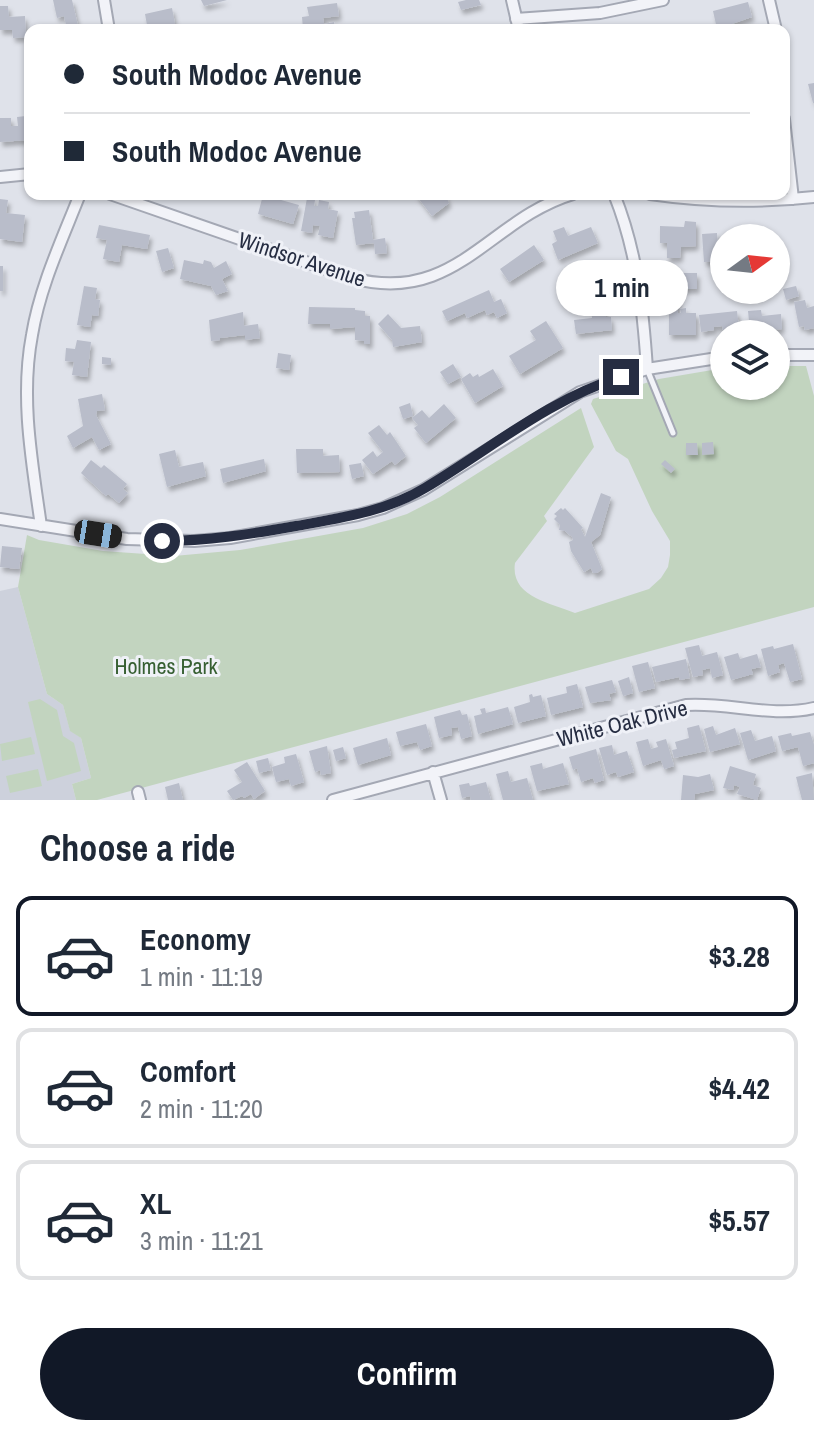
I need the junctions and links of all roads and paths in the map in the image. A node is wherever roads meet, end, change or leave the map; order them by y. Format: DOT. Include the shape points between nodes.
graph roads {
  1 [pos="104,0"];
  2 [pos="512,0"];
  3 [pos="663,0"];
  4 [pos="769,0"];
  5 [pos="108,24"];
  6 [pos="518,24"];
  7 [pos="525,24"];
  8 [pos="775,24"];
  9 [pos="790,172"];
  10 [pos="24,175"];
  11 [pos="0,177"];
  12 [pos="814,197"];
  13 [pos="790,199"];
  14 [pos="793,199"];
  15 [pos="78,200"];
  16 [pos="127,200"];
  17 [pos="559,200"];
  18 [pos="616,200"];
  19 [pos="713,200"];
  20 [pos="758,200"];
  21 [pos="790,355"];
  22 [pos="814,355"];
  23 [pos="710,359"];
  24 [pos="647,369"];
  25 [pos="673,433"];
  26 [pos="0,519"];
  27 [pos="41,526"];
  28 [pos="814,708"];
  29 [pos="433,772"];
  30 [pos="333,800"];
  31 [pos="441,800"];
  1 -- 5 [label="street"];
  2 -- 6 [label="street"];
  3 -- 7 [label="street"];
  4 -- 8 [label="street"];
  9 -- 14 [label="street"];
  10 -- 11 [label="street"];
  12 -- 14 [label="street"];
  13 -- 14 [label="street"];
  15 -- 27 [label="street" via="31,336 26,393"];
  16 -- 17 [label="street, Windsor Avenue" via="381,284 429,277 454,267 537,209"];
  18 -- 24 [label="street" via="635,259"];
  19 -- 20 [label="street"];
  21 -- 22 [label="street"];
  23 -- 24 [label="street"];
  24 -- 25 [label="lane"];
  24 -- 27 [label="street" via="580,392 423,490 358,515 194,541 127,539"];
  26 -- 27 [label="street"];
  28 -- 29 [label="street, White Oak Drive" via="772,713 686,705"];
  29 -- 30 [label="street, White Oak Drive"];
  29 -- 31 [label="street"];
}
